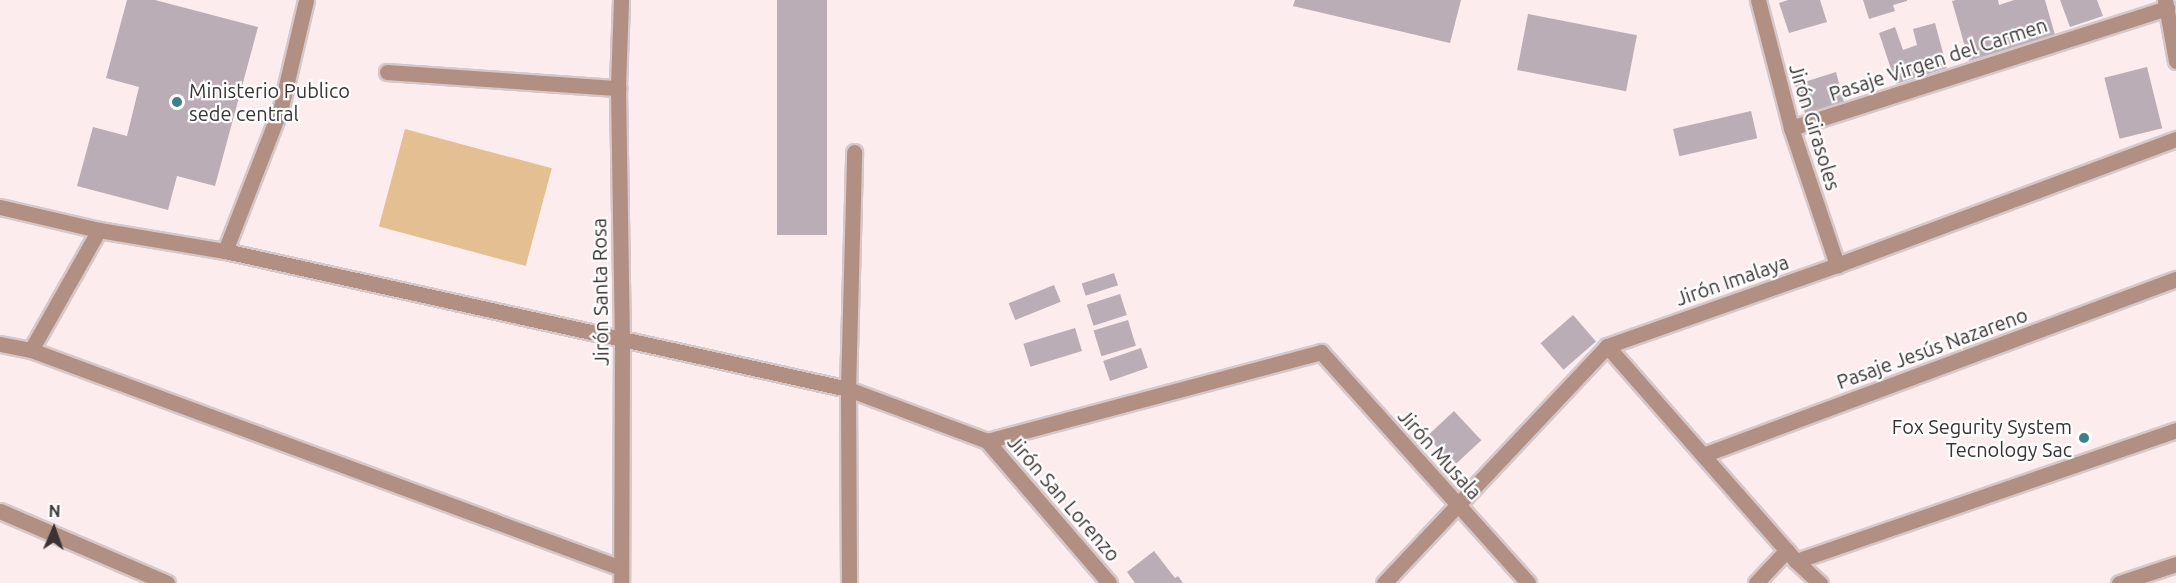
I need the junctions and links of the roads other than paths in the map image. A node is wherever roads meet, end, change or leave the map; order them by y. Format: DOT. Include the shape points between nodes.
graph roads {
  1 [pos="306,0"];
  2 [pos="621,0"];
  3 [pos="1759,0"];
  4 [pos="2166,4"];
  5 [pos="2176,61"];
  6 [pos="387,72"];
  7 [pos="618,88"];
  8 [pos="1791,128"];
  9 [pos="2176,139"];
  10 [pos="854,152"];
  11 [pos="0,207"];
  12 [pos="99,230"];
  13 [pos="225,251"];
  14 [pos="1837,265"];
  15 [pos="2176,279"];
  16 [pos="622,338"];
  17 [pos="0,344"];
  18 [pos="1607,346"];
  19 [pos="31,350"];
  20 [pos="848,389"];
  21 [pos="2176,429"];
  22 [pos="987,441"];
  23 [pos="1704,455"];
  24 [pos="1456,505"];
  25 [pos="0,511"];
  26 [pos="1792,555"];
  27 [pos="2176,564"];
  28 [pos="621,576"];
  29 [pos="168,583"];
  30 [pos="849,583"];
  31 [pos="1109,583"];
  32 [pos="1384,583"];
  33 [pos="1528,583"];
  34 [pos="1756,583"];
  35 [pos="1820,583"];
  36 [pos="2119,583"];
  1 -- 13 [label="street" via="281,107"];
  2 -- 7 [label="street, Jirón Santa Rosa"];
  3 -- 8 [label="street, Jirón Girasoles"];
  4 -- 5 [label="street"];
  4 -- 8 [label="street, Pasaje Virgen del Carmen"];
  6 -- 7 [label="street"];
  7 -- 16 [label="street, Jirón Santa Rosa"];
  8 -- 14 [label="street, Jirón Girasoles"];
  9 -- 14 [label="street, Jirón Imalaya"];
  10 -- 20 [label="street"];
  11 -- 12 [label="street"];
  12 -- 13 [label="street"];
  12 -- 19 [label="street"];
  13 -- 16 [label="street"];
  14 -- 18 [label="street, Jirón Imalaya"];
  15 -- 23 [label="street, Pasaje Jesús Nazareno"];
  16 -- 20 [label="street"];
  16 -- 28 [label="street, Jirón Santa Rosa"];
  17 -- 19 [label="street"];
  18 -- 23 [label="street"];
  18 -- 24 [label="street, Jirón Imalaya"];
  19 -- 28 [label="street"];
  20 -- 22 [label="street"];
  20 -- 30 [label="street"];
  21 -- 26 [label="street"];
  22 -- 24 [label="street, Jirón Musala" via="1321,352"];
  22 -- 31 [label="street, Jirón San Lorenzo"];
  23 -- 26 [label="street"];
  24 -- 32 [label="street, Jirón Imalaya"];
  24 -- 33 [label="street, Jirón Musala"];
  25 -- 29 [label="street"];
  26 -- 34 [label="street"];
  26 -- 35 [label="street"];
  27 -- 36 [label="street"];
}
